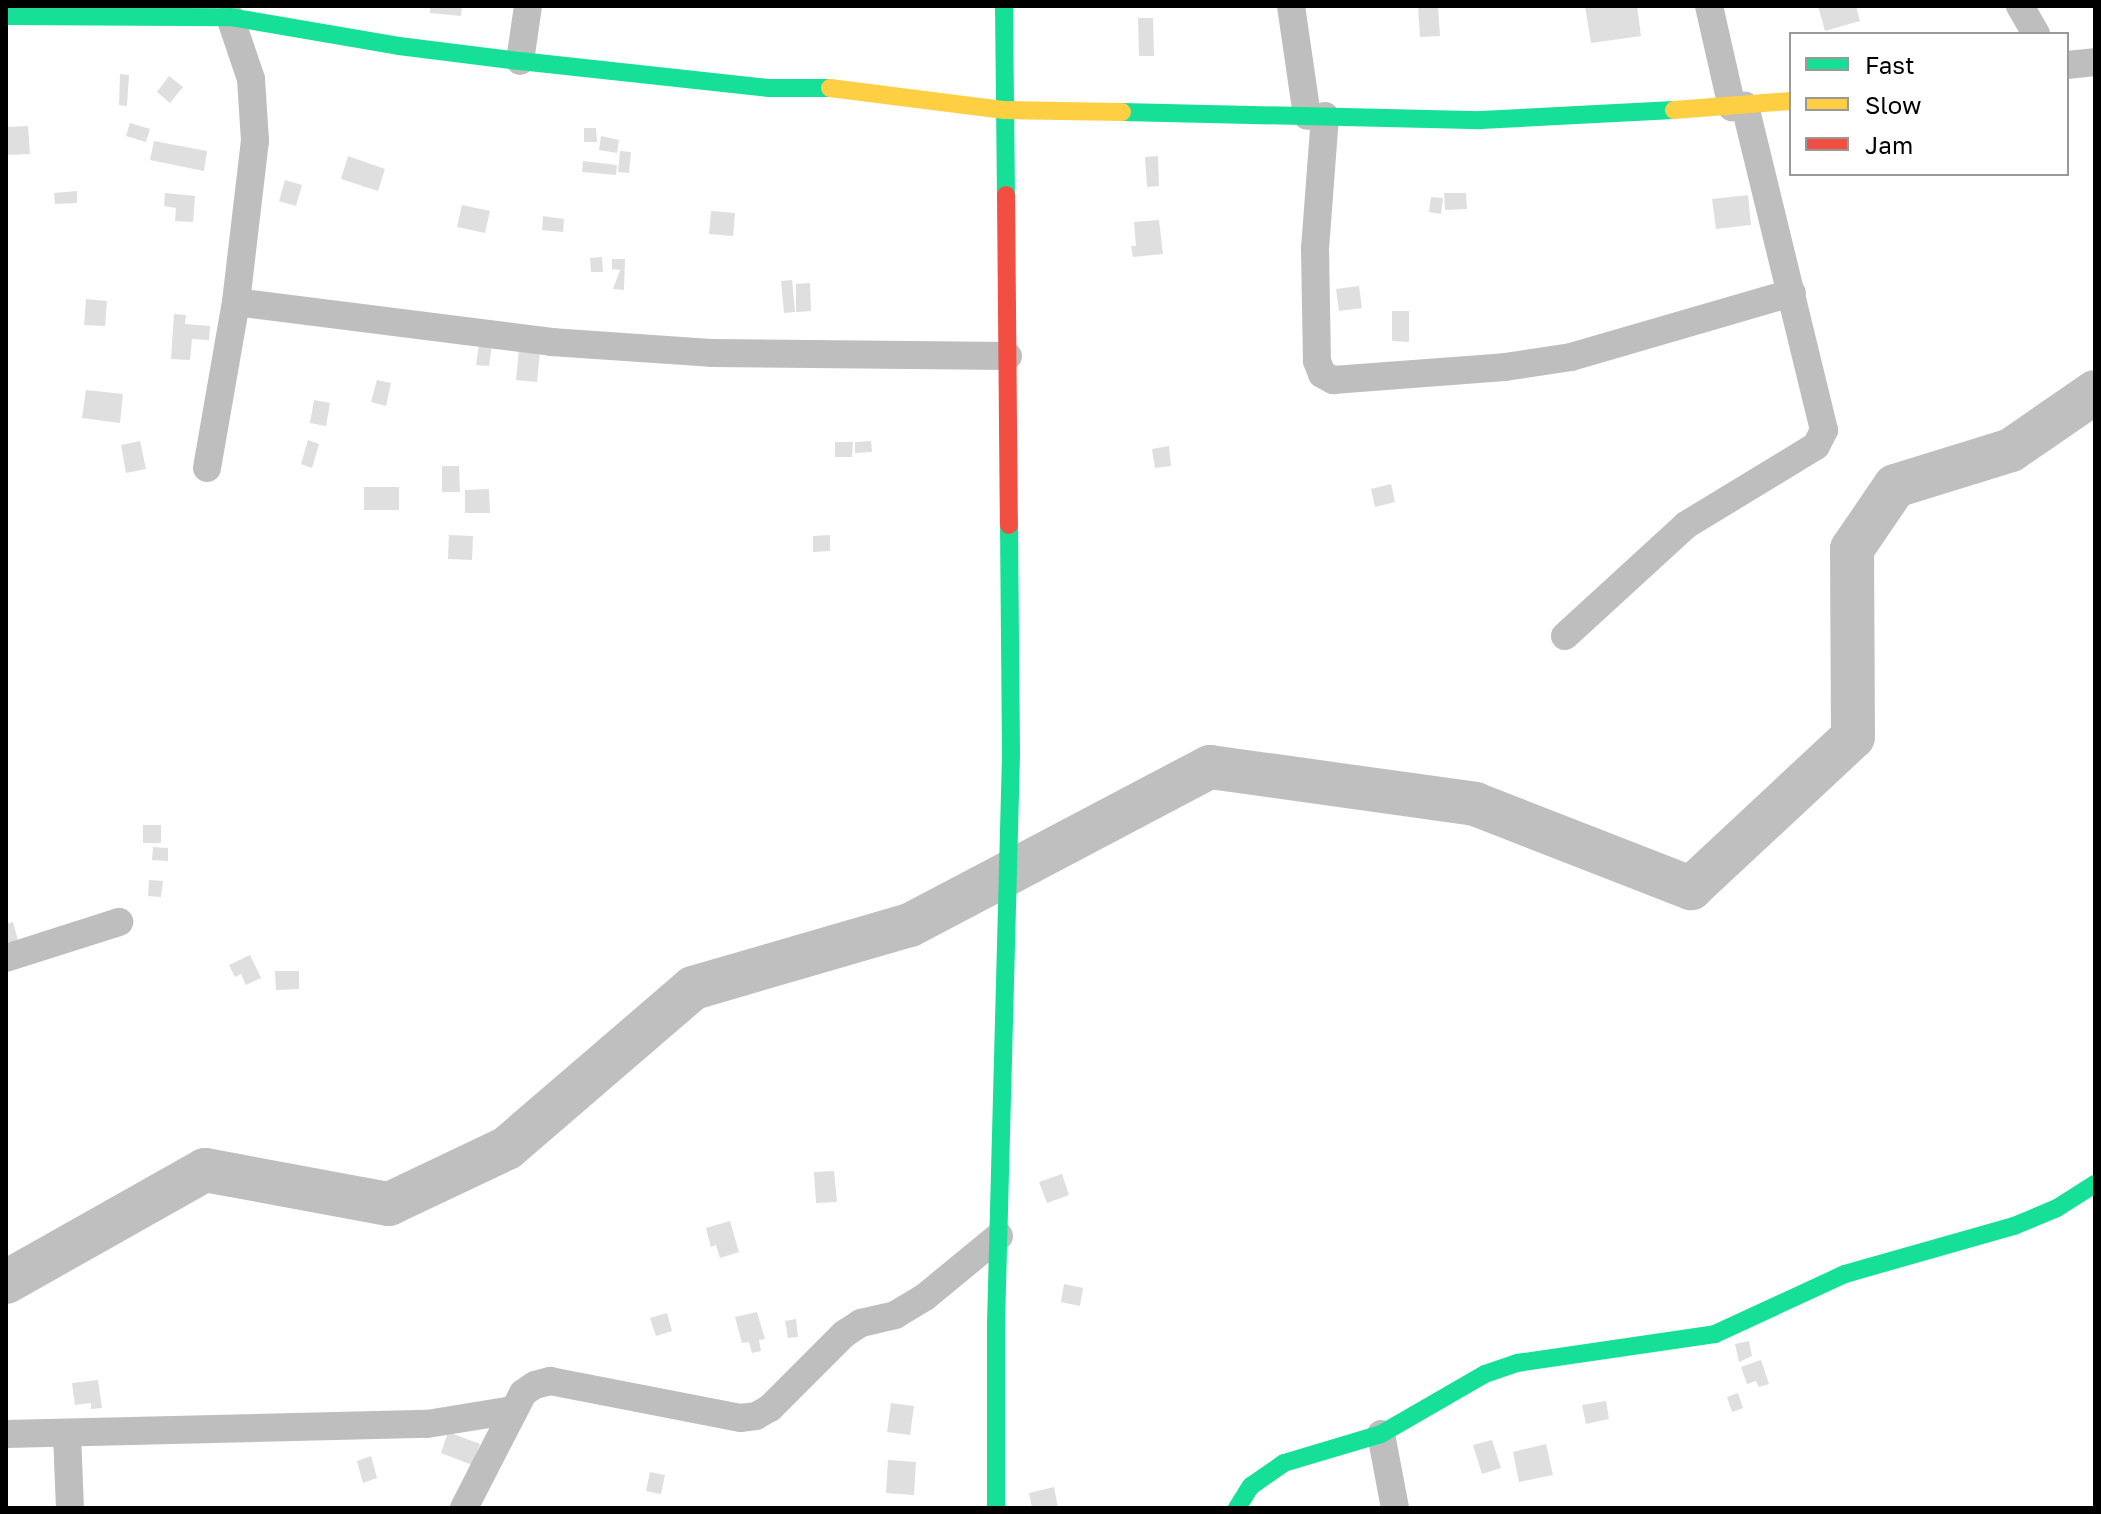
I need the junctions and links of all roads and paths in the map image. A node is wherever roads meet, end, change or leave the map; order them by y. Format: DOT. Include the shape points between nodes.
graph roads {
  1 [pos="528,6"];
  2 [pos="1004,6"];
  3 [pos="1291,6"];
  4 [pos="1709,6"];
  5 [pos="2020,6"];
  6 [pos="175,11"];
  7 [pos="6,16"];
  8 [pos="230,17"];
  9 [pos="2035,32"];
  10 [pos="520,61"];
  11 [pos="2095,62"];
  12 [pos="2069,65"];
  13 [pos="1789,101"];
  14 [pos="1738,106"];
  15 [pos="1005,110"];
  16 [pos="1316,116"];
  17 [pos="1792,293"];
  18 [pos="236,302"];
  19 [pos="1008,356"];
  20 [pos="207,468"];
  21 [pos="1565,636"];
  22 [pos="119,922"];
  23 [pos="6,958"];
  24 [pos="2095,1184"];
  25 [pos="999,1236"];
  26 [pos="513,1410"];
  27 [pos="6,1434"];
  28 [pos="67,1434"];
  29 [pos="1381,1434"];
  30 [pos="70,1508"];
  31 [pos="464,1508"];
  32 [pos="996,1508"];
  33 [pos="1237,1508"];
  34 [pos="1395,1508"];
  1 -- 10 [label="street"];
  2 -- 15 [label="street"];
  3 -- 16 [label="street"];
  4 -- 14 [label="street"];
  5 -- 9 [label="street"];
  6 -- 7 [label="street"];
  6 -- 8 [label="street"];
  8 -- 10 [label="street"];
  8 -- 18 [label="street" via="255,106"];
  10 -- 15 [label="street" via="769,88 852,88"];
  11 -- 12 [label="street"];
  13 -- 14 [label="street"];
  14 -- 16 [label="street" via="1567,118"];
  14 -- 17 [label="street"];
  15 -- 16 [label="street"];
  15 -- 19 [label="street"];
  16 -- 17 [label="street" via="1317,361 1322,374 1333,380 1571,357"];
  17 -- 21 [label="street" via="1822,410 1824,430 1816,446 1686,525"];
  18 -- 19 [label="street" via="551,342 711,353"];
  18 -- 20 [label="street"];
  19 -- 25 [label="street" via="1011,754"];
  22 -- 23 [label="street"];
  24 -- 29 [label="street" via="2014,1226 1845,1274 1715,1334 1496,1370"];
  25 -- 26 [label="street" via="925,1297 844,1334 756,1416 740,1418 550,1381 523,1393"];
  25 -- 32 [label="street"];
  26 -- 28 [label="street" via="427,1424"];
  26 -- 31 [label="street"];
  27 -- 28 [label="street"];
  28 -- 30 [label="street"];
  29 -- 33 [label="street" via="1284,1463 1251,1486"];
  29 -- 34 [label="street"];
}
